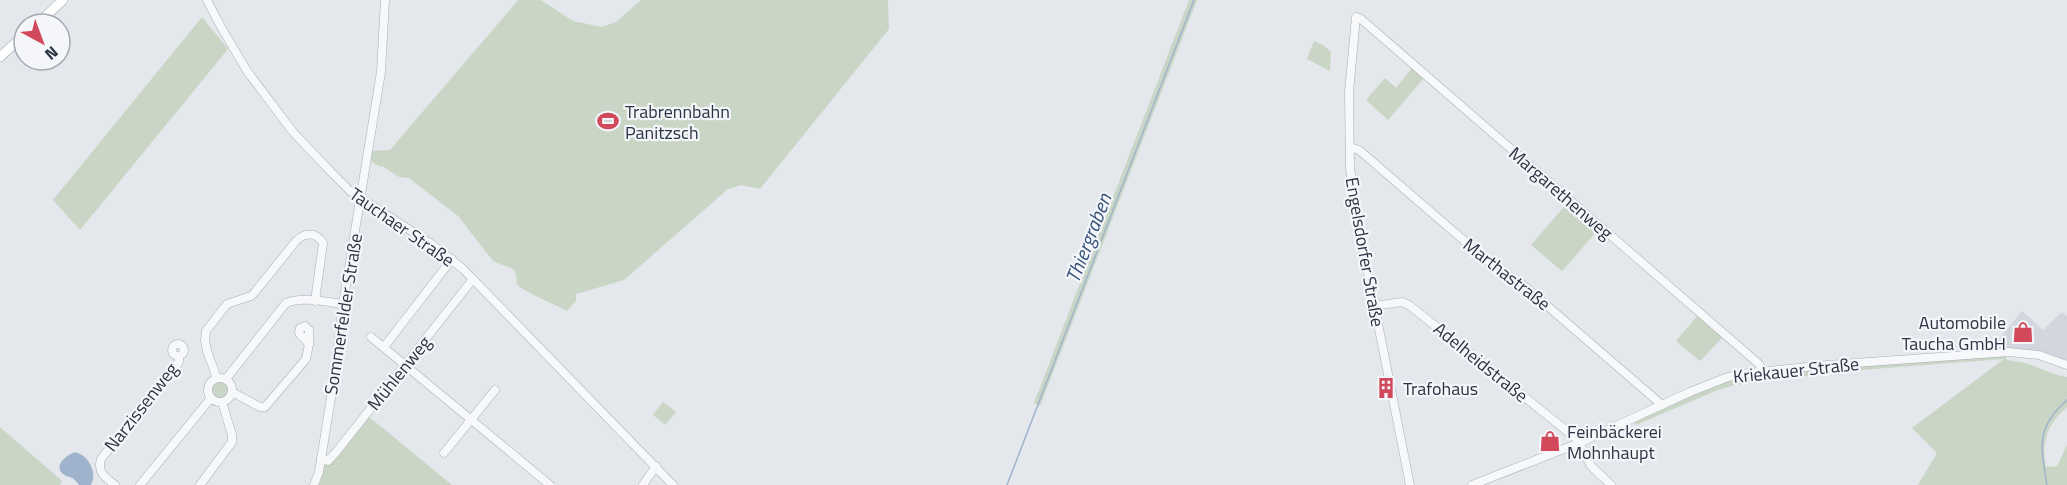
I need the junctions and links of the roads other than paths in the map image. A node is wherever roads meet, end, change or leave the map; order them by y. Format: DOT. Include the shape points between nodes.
graph roads {
  1 [pos="63,0"];
  2 [pos="207,0"];
  3 [pos="385,0"];
  4 [pos="50,12"];
  5 [pos="1356,17"];
  6 [pos="12,46"];
  7 [pos="0,57"];
  8 [pos="1350,147"];
  9 [pos="360,198"];
  10 [pos="452,260"];
  11 [pos="473,279"];
  12 [pos="315,301"];
  13 [pos="343,304"];
  14 [pos="1374,306"];
  15 [pos="371,337"];
  16 [pos="309,344"];
  17 [pos="384,347"];
  18 [pos="179,356"];
  19 [pos="405,365"];
  20 [pos="2067,365"];
  21 [pos="1763,371"];
  22 [pos="217,378"];
  23 [pos="226,379"];
  24 [pos="495,390"];
  25 [pos="232,392"];
  26 [pos="211,398"];
  27 [pos="222,402"];
  28 [pos="1662,405"];
  29 [pos="471,421"];
  30 [pos="1579,443"];
  31 [pos="444,453"];
  32 [pos="321,459"];
  33 [pos="656,466"];
  34 [pos="114,485"];
  35 [pos="140,485"];
  36 [pos="200,485"];
  37 [pos="314,485"];
  38 [pos="550,485"];
  39 [pos="643,485"];
  40 [pos="673,485"];
  41 [pos="1410,485"];
  42 [pos="1472,485"];
  43 [pos="1611,485"];
  1 -- 4 [label="main road"];
  2 -- 9 [label="street, Tauchaer Straße" via="247,71 287,123"];
  3 -- 9 [label="street, Sommerfelder Straße" via="381,72"];
  5 -- 8 [label="street, Engelsdorfer Straße" via="1349,92"];
  5 -- 21 [label="street, Margarethenweg"];
  6 -- 7 [label="main road"];
  8 -- 14 [label="street, Engelsdorfer Straße" via="1357,218"];
  8 -- 28 [label="street, Marthastraße" via="1359,150 1503,275 1522,284"];
  9 -- 10 [label="street, Tauchaer Straße"];
  9 -- 13 [label="street, Sommerfelder Straße"];
  10 -- 11 [label="street, Tauchaer Straße"];
  10 -- 17 [label="street"];
  11 -- 19 [label="street, Mühlenweg"];
  11 -- 33 [label="street, Tauchaer Straße"];
  12 -- 13 [label="street"];
  12 -- 22 [label="street" via="323,243 309,234 296,241 255,292 227,304 206,332"];
  12 -- 23 [label="street" via="286,303"];
  13 -- 32 [label="street, Sommerfelder Straße"];
  14 -- 30 [label="street, Adelheidstraße" via="1402,302 1409,305"];
  14 -- 41 [label="street, Engelsdorfer Straße"];
  15 -- 17 [label="street"];
  16 -- 25 [label="street" via="306,359 265,407"];
  17 -- 19 [label="street"];
  18 -- 34 [label="street, Narzissenweg" via="179,362 100,459 102,476"];
  19 -- 29 [label="street"];
  19 -- 32 [label="street, Mühlenweg" via="337,451 328,461"];
  20 -- 21 [label="street, Kriekauer Straße" via="2039,355 2009,352"];
  21 -- 28 [label="street, Kriekauer Straße" via="1728,377"];
  22 -- 23 [label="street"];
  22 -- 26 [label="street" via="208,387"];
  23 -- 25 [label="street"];
  24 -- 29 [label="street"];
  25 -- 27 [label="street"];
  26 -- 27 [label="street"];
  26 -- 35 [label="street"];
  27 -- 36 [label="street" via="232,442"];
  28 -- 30 [label="street, Kriekauer Straße"];
  29 -- 31 [label="street"];
  29 -- 38 [label="street"];
  30 -- 42 [label="street, Kriekauer Straße"];
  30 -- 43 [label="street" via="1591,466"];
  32 -- 37 [label="street, Sommerfelder Straße"];
  33 -- 39 [label="street"];
  33 -- 40 [label="street, Tauchaer Straße"];
}
